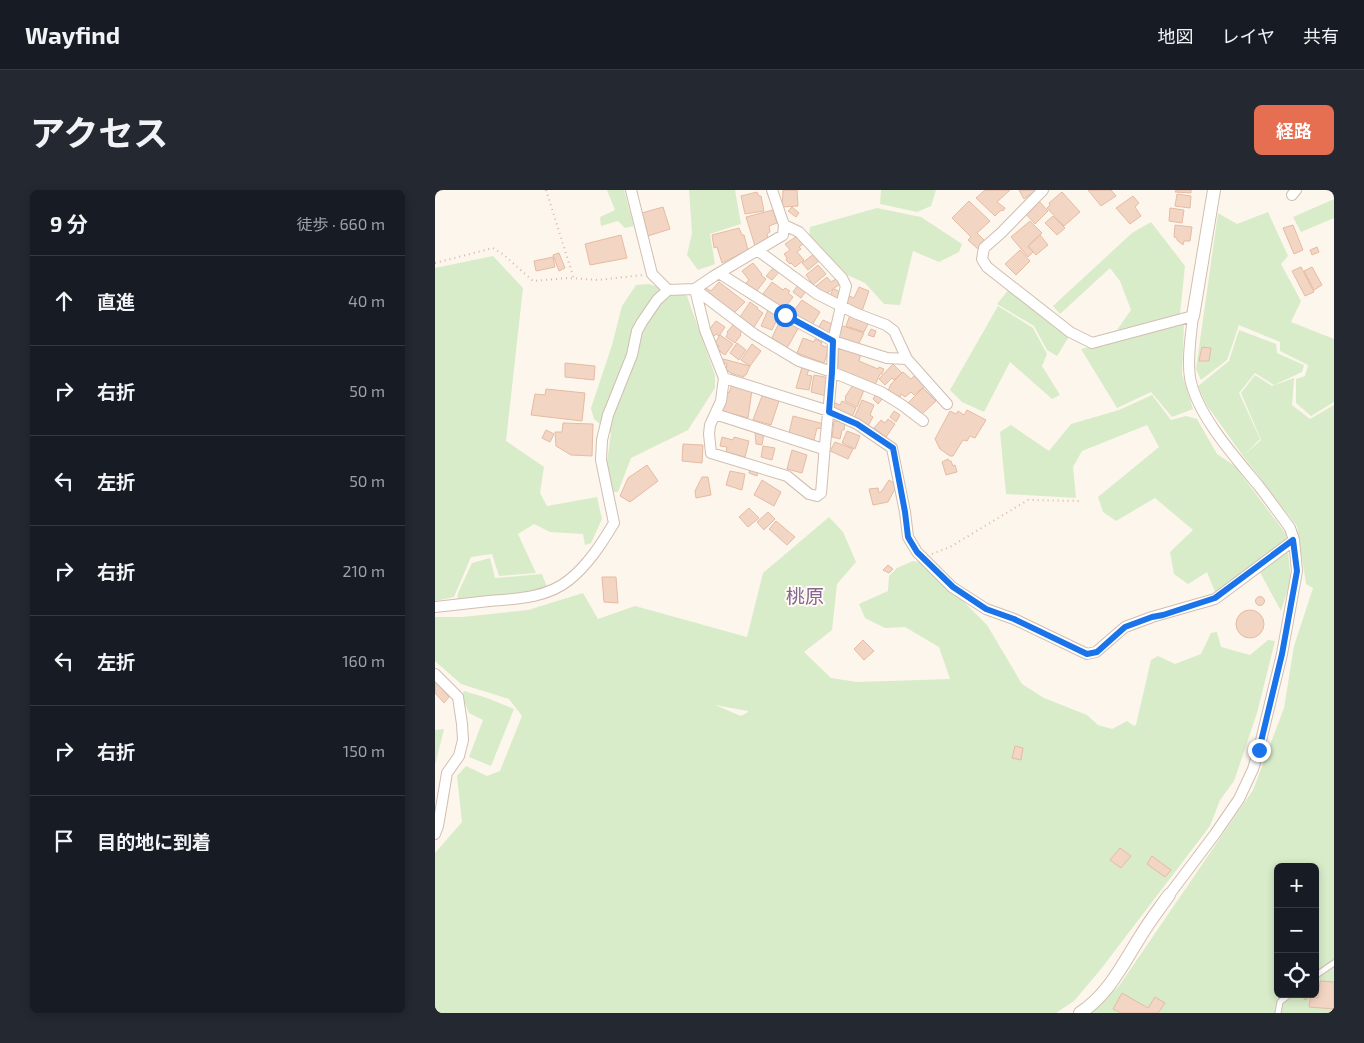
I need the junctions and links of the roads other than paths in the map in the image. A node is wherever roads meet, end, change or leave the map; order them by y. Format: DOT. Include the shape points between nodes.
graph roads {
  1 [pos="631,190"];
  2 [pos="772,190"];
  3 [pos="1043,190"];
  4 [pos="1214,190"];
  5 [pos="783,225"];
  6 [pos="757,250"];
  7 [pos="719,273"];
  8 [pos="695,289"];
  9 [pos="668,290"];
  10 [pos="841,306"];
  11 [pos="1193,316"];
  12 [pos="833,341"];
  13 [pos="907,359"];
  14 [pos="832,372"];
  15 [pos="725,378"];
  16 [pos="947,404"];
  17 [pos="829,412"];
  18 [pos="715,414"];
  19 [pos="923,421"];
  20 [pos="825,445"];
  21 [pos="1293,540"];
  22 [pos="435,607"];
  23 [pos="435,674"];
  24 [pos="435,834"];
  25 [pos="1169,895"];
  26 [pos="1334,963"];
  27 [pos="1319,973"];
  28 [pos="1285,998"];
  29 [pos="1080,1013"];
  30 [pos="1278,1013"];
  1 -- 9 [label="street" via="652,274"];
  2 -- 5 [label="street"];
  3 -- 11 [label="street" via="984,248 982,259 987,267 1070,332 1092,343"];
  4 -- 11 [label="street"];
  5 -- 6 [label="street" via="783,235"];
  5 -- 10 [label="street" via="799,232 842,278 847,286"];
  6 -- 7 [label="street"];
  6 -- 10 [label="street" via="817,294"];
  7 -- 8 [label="street"];
  7 -- 12 [label="street"];
  8 -- 9 [label="street"];
  8 -- 14 [label="street" via="754,334 799,361"];
  8 -- 15 [label="street" via="705,330"];
  9 -- 22 [label="street" via="657,300 637,331 632,354 608,415 601,460 614,523 603,542 569,580 556,588 529,598"];
  10 -- 12 [label="street"];
  10 -- 13 [label="street" via="893,331"];
  11 -- 21 [label="street" via="1189,365 1202,410 1290,528"];
  12 -- 13 [label="street" via="887,358"];
  12 -- 14 [label="street"];
  13 -- 16 [label="street"];
  14 -- 17 [label="street"];
  14 -- 19 [label="street" via="881,392"];
  15 -- 17 [label="street"];
  15 -- 18 [label="street"];
  17 -- 20 [label="street"];
  17 -- 21 [label="street" via="857,424 893,448 908,537 917,552 953,587 986,609 1087,654 1097,652 1125,627 1215,598"];
  18 -- 20 [label="street" via="820,448"];
  18 -- 20 [label="street" via="709,434 711,453 787,476 809,494 817,496 821,494"];
  21 -- 25 [label="street" via="1297,571 1291,608 1253,769 1239,799"];
  23 -- 24 [label="street" via="458,697 463,740 459,756 447,773"];
  25 -- 29 [label="street" via="1109,985"];
  26 -- 27 [label="lane"];
  28 -- 30 [label="lane" via="1280,1002"];
}
